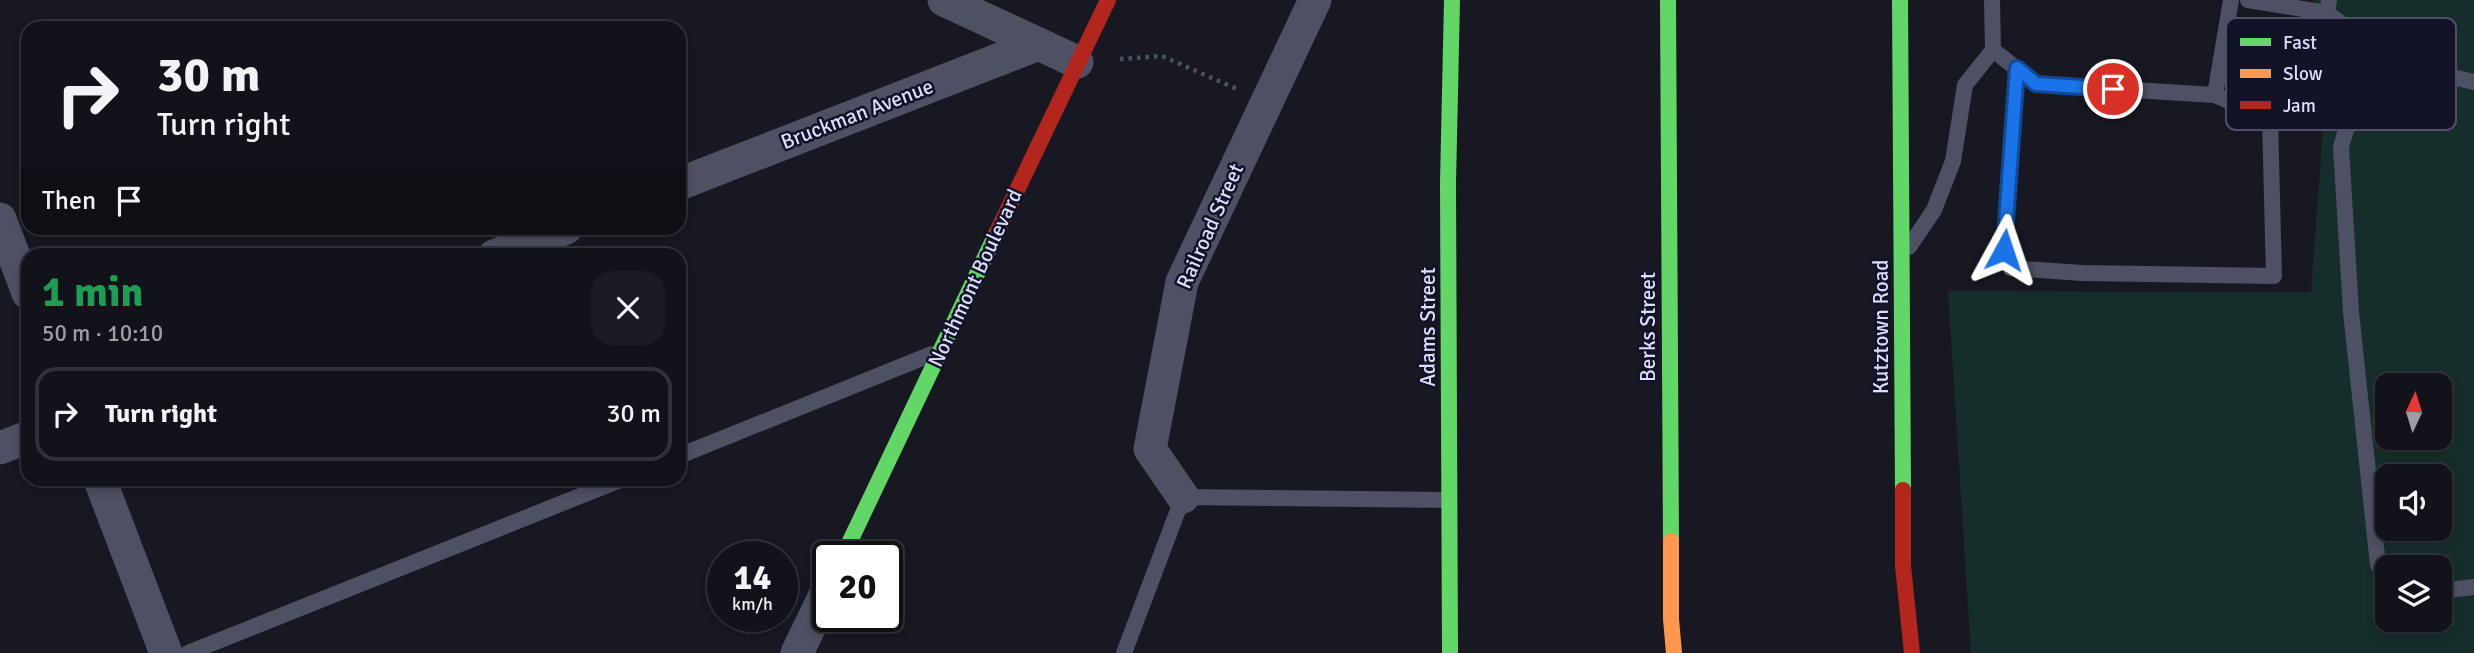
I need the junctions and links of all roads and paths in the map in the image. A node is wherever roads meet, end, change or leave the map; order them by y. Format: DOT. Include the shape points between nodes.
graph roads {
  1 [pos="944,0"];
  2 [pos="1108,0"];
  3 [pos="1315,0"];
  4 [pos="1452,0"];
  5 [pos="1668,0"];
  6 [pos="1900,0"];
  7 [pos="1992,0"];
  8 [pos="2231,0"];
  9 [pos="2248,0"];
  10 [pos="2328,7"];
  11 [pos="2228,18"];
  12 [pos="2226,30"];
  13 [pos="1036,45"];
  14 [pos="1993,50"];
  15 [pos="1077,62"];
  16 [pos="2017,68"];
  17 [pos="2456,78"];
  18 [pos="2474,82"];
  19 [pos="2215,95"];
  20 [pos="2226,100"];
  21 [pos="1267,102"];
  22 [pos="2270,130"];
  23 [pos="2346,130"];
  24 [pos="686,181"];
  25 [pos="0,219"];
  26 [pos="548,235"];
  27 [pos="515,248"];
  28 [pos="1902,257"];
  29 [pos="21,274"];
  30 [pos="940,351"];
  31 [pos="21,440"];
  32 [pos="0,448"];
  33 [pos="686,453"];
  34 [pos="102,486"];
  35 [pos="605,486"];
  36 [pos="1183,497"];
  37 [pos="1449,500"];
  38 [pos="850,541"];
  39 [pos="2377,555"];
  40 [pos="2474,587"];
  41 [pos="2452,590"];
  42 [pos="812,622"];
  43 [pos="166,653"];
  44 [pos="188,653"];
  45 [pos="797,653"];
  46 [pos="1124,653"];
  47 [pos="1450,653"];
  48 [pos="1674,653"];
  49 [pos="1912,653"];
  1 -- 13 [label="street"];
  2 -- 15 [label="street, Northmont Boulevard"];
  3 -- 21 [label="street, Railroad Street"];
  4 -- 37 [label="street, Adams Street"];
  5 -- 48 [label="street, Berks Street"];
  6 -- 28 [label="street, Kutztown Road"];
  7 -- 14 [label="lane"];
  8 -- 11 [label="lane"];
  9 -- 10 [label="lane"];
  12 -- 19 [label="lane"];
  13 -- 15 [label="street"];
  13 -- 24 [label="street, Bruckman Avenue"];
  14 -- 16 [label="lane"];
  14 -- 28 [label="lane" via="1965,85 1948,173 1934,210"];
  15 -- 21 [label="path" via="1162,56"];
  15 -- 30 [label="street, Northmont Boulevard"];
  16 -- 19 [label="lane" via="2036,84"];
  16 -- 22 [label="lane" via="2004,250 2010,268 2274,276"];
  17 -- 18 [label="lane"];
  19 -- 20 [label="lane"];
  21 -- 36 [label="street, Railroad Street" via="1182,282 1150,449"];
  23 -- 39 [label="lane" via="2341,148 2351,312"];
  25 -- 29 [label="street"];
  26 -- 27 [label="street"];
  28 -- 49 [label="street, Kutztown Road" via="1903,566"];
  30 -- 33 [label="lane"];
  30 -- 38 [label="street, Northmont Boulevard"];
  31 -- 32 [label="street"];
  34 -- 43 [label="street"];
  35 -- 44 [label="lane"];
  36 -- 37 [label="lane"];
  36 -- 46 [label="lane"];
  37 -- 47 [label="street, Adams Street"];
  40 -- 41 [label="lane"];
  42 -- 45 [label="street"];
}
